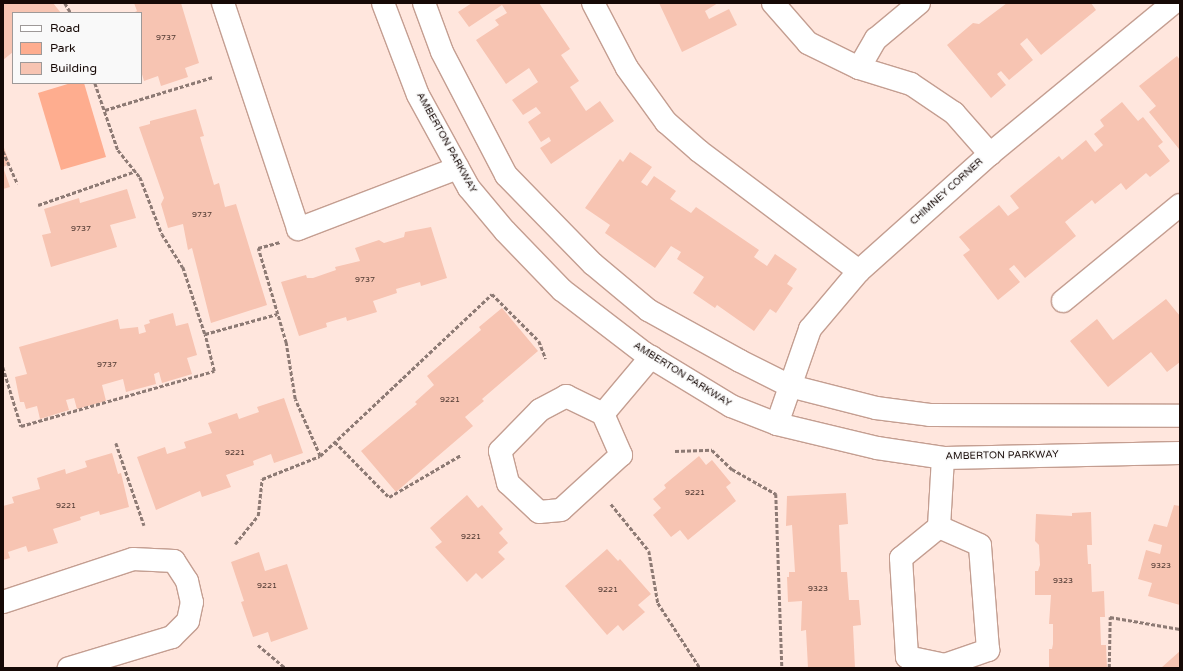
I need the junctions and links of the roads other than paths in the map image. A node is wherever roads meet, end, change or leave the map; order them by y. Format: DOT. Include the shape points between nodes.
graph roads {
  1 [pos="223,3"];
  2 [pos="383,3"];
  3 [pos="424,3"];
  4 [pos="593,3"];
  5 [pos="774,3"];
  6 [pos="919,3"];
  7 [pos="1173,3"];
  8 [pos="859,68"];
  9 [pos="990,154"];
  10 [pos="458,168"];
  11 [pos="1180,205"];
  12 [pos="859,271"];
  13 [pos="1063,301"];
  14 [pos="651,357"];
  15 [pos="790,386"];
  16 [pos="602,414"];
  17 [pos="1180,416"];
  18 [pos="777,424"];
  19 [pos="1180,453"];
  20 [pos="943,458"];
  21 [pos="939,527"];
  22 [pos="3,602"];
  23 [pos="69,668"];
  1 -- 10 [label="street" via="298,229"];
  2 -- 10 [label="street, AMBERTON PARKWAY" via="418,95"];
  3 -- 15 [label="street" via="442,52 506,175 593,264 648,310"];
  4 -- 12 [label="street" via="627,68 666,122 699,151"];
  5 -- 8 [label="street" via="808,43"];
  6 -- 8 [label="street" via="876,39"];
  7 -- 9 [label="street, CHIMNEY CORNER"];
  8 -- 9 [label="street" via="911,84 954,113"];
  9 -- 12 [label="street, CHIMNEY CORNER"];
  10 -- 14 [label="street, AMBERTON PARKWAY" via="469,188 505,231 562,290"];
  11 -- 13 [label="street"];
  12 -- 15 [label="street, CHIMNEY CORNER" via="810,329"];
  14 -- 16 [label="street"];
  14 -- 18 [label="street, AMBERTON PARKWAY" via="731,406"];
  15 -- 17 [label="street" via="876,408 930,415"];
  15 -- 18 [label="street, CHIMNEY CORNER"];
  16 -- 16 [label="street" via="566,396 540,410 500,451 508,483 539,512 561,510 621,455"];
  18 -- 20 [label="street, AMBERTON PARKWAY" via="877,448"];
  19 -- 20 [label="street, AMBERTON PARKWAY"];
  20 -- 21 [label="street"];
  21 -- 21 [label="street" via="980,545 988,650 945,665 907,657 901,558"];
  22 -- 23 [label="street" via="133,559 174,561 188,581 192,602 188,621 172,637"];
}
